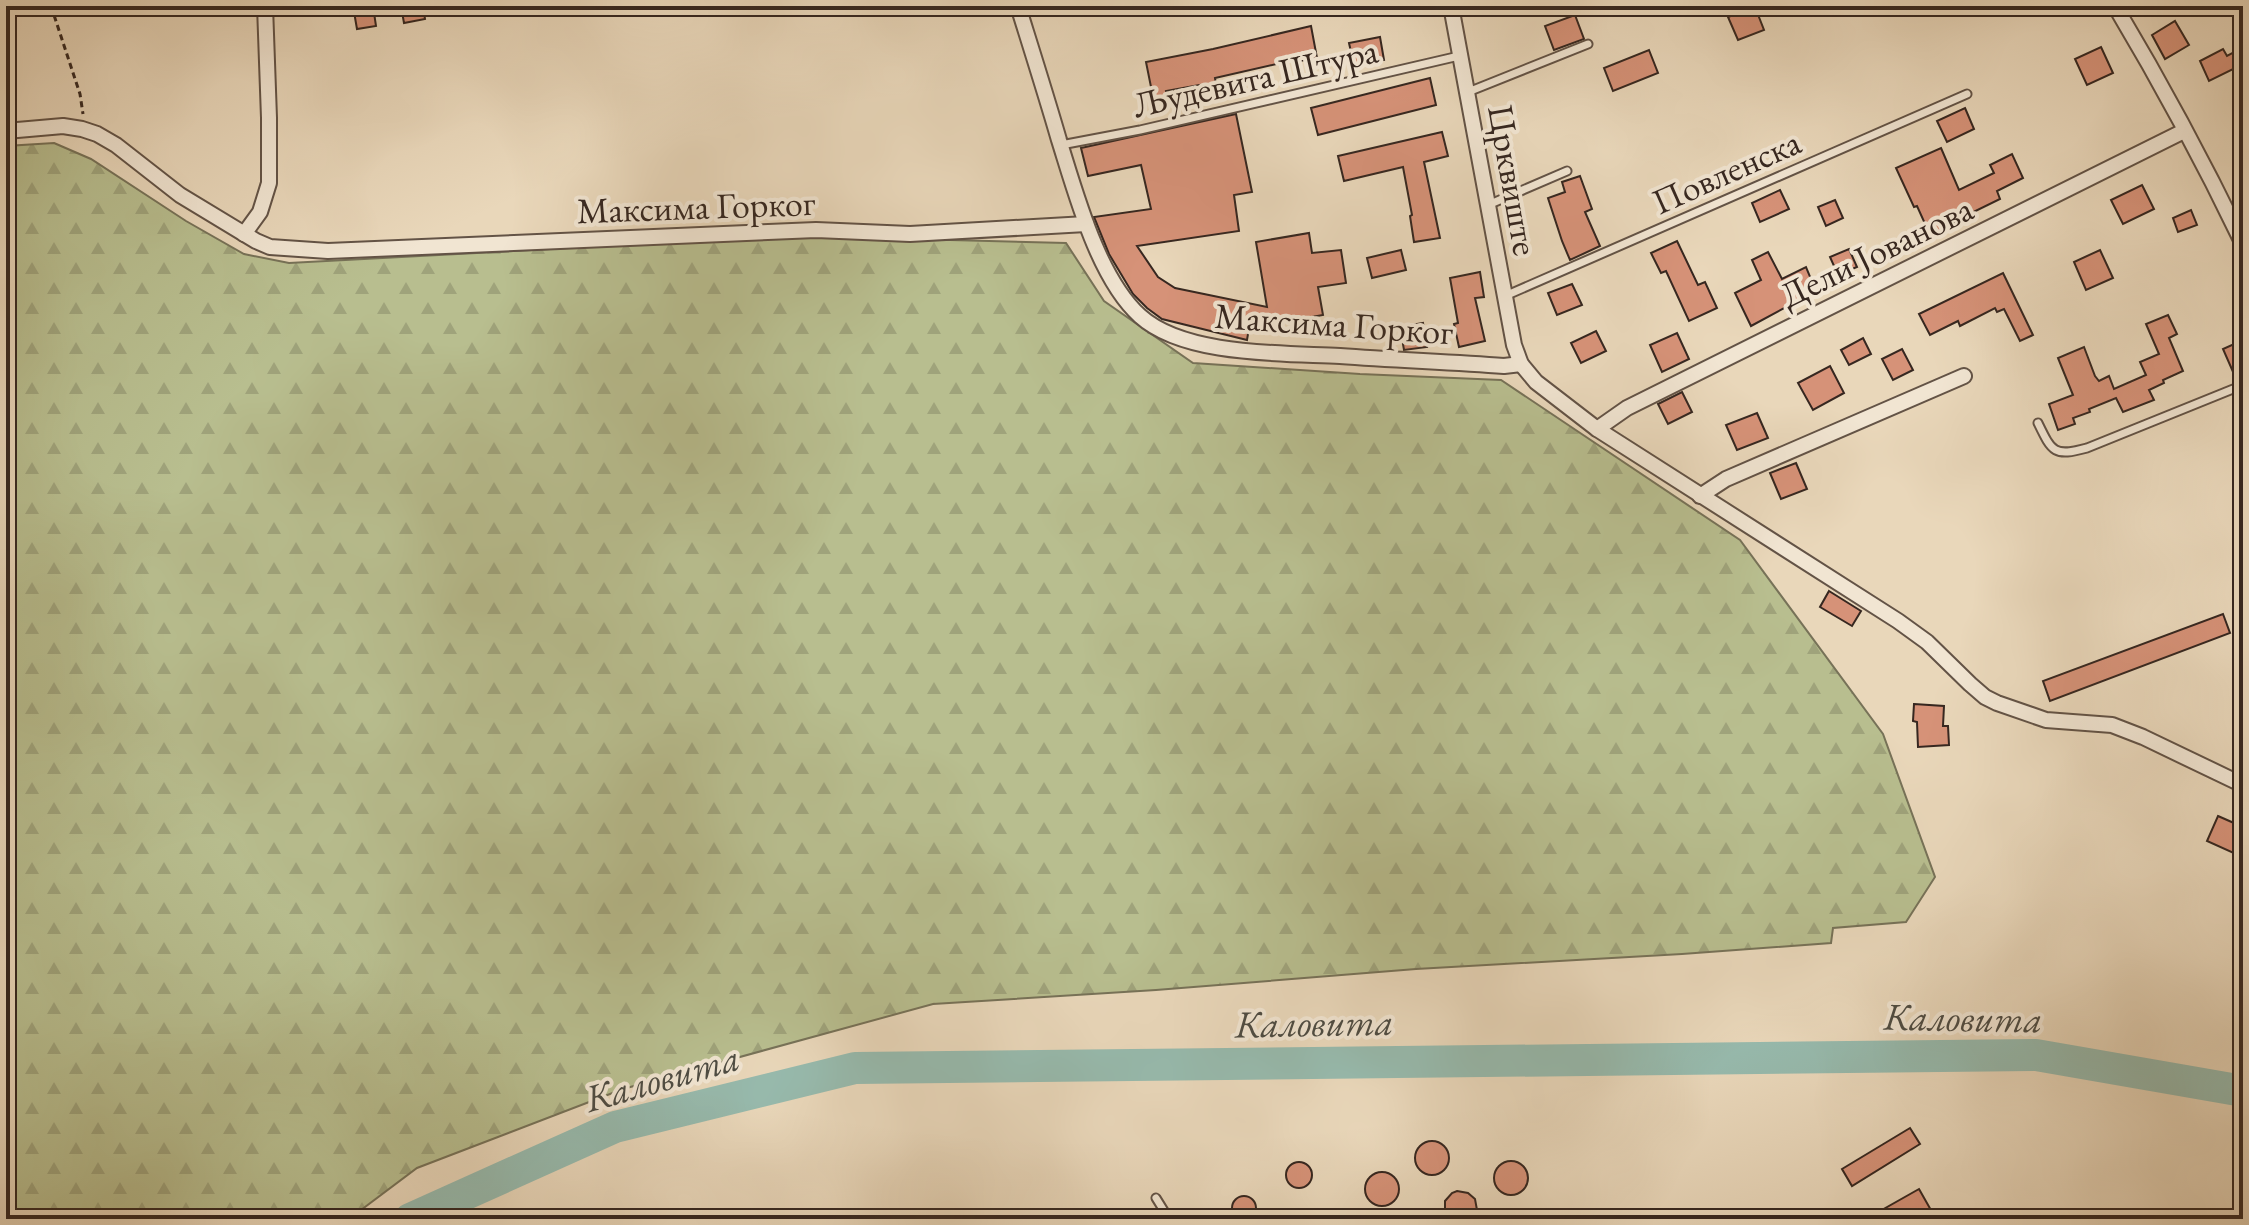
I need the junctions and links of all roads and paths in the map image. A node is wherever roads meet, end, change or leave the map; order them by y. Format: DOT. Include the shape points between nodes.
graph roads {
  1 [pos="51,6"];
  2 [pos="306,6"];
  3 [pos="1018,6"];
  4 [pos="1451,6"];
  5 [pos="2115,6"];
  6 [pos="265,10"];
  7 [pos="1588,44"];
  8 [pos="1459,56"];
  9 [pos="1467,92"];
  10 [pos="1967,94"];
  11 [pos="82,129"];
  12 [pos="6,131"];
  13 [pos="2184,131"];
  14 [pos="1061,145"];
  15 [pos="1567,171"];
  16 [pos="1488,205"];
  17 [pos="1086,224"];
  18 [pos="244,234"];
  19 [pos="2243,244"];
  20 [pos="1505,296"];
  21 [pos="1521,364"];
  22 [pos="1964,376"];
  23 [pos="2243,385"];
  24 [pos="2038,423"];
  25 [pos="1597,429"];
  26 [pos="1700,496"];
  27 [pos="2243,785"];
  28 [pos="1156,1198"];
  29 [pos="1169,1219"];
  1 -- 11 [label="path" via="80,94"];
  2 -- 6 [label="lane"];
  3 -- 14 [label="street"];
  4 -- 8 [label="street, Црквиште"];
  5 -- 13 [label="street"];
  6 -- 18 [label="street" via="269,183 260,212"];
  7 -- 9 [label="lane"];
  8 -- 9 [label="street, Црквиште"];
  8 -- 14 [label="lane, Људевита Штура"];
  9 -- 16 [label="street, Црквиште"];
  10 -- 20 [label="lane, Повленска"];
  11 -- 12 [label="street, Максима Горког"];
  11 -- 18 [label="street, Максима Горког" via="116,145 180,195"];
  13 -- 19 [label="street"];
  13 -- 25 [label="street, Дели Јованова" via="1627,408"];
  14 -- 17 [label="street"];
  15 -- 16 [label="lane"];
  16 -- 20 [label="street, Црквиште"];
  17 -- 18 [label="street, Максима Горког" via="328,251 270,247"];
  17 -- 21 [label="street, Максима Горког" via="1124,300 1155,328 1177,337 1248,351"];
  20 -- 21 [label="street, Црквиште"];
  21 -- 25 [label="street"];
  22 -- 26 [label="street" via="1726,479"];
  23 -- 24 [label="lane" via="2069,453 2051,449"];
  25 -- 26 [label="street"];
  26 -- 27 [label="street" via="1898,621 1985,697 2046,720 2112,725"];
  28 -- 29 [label="lane"];
}
